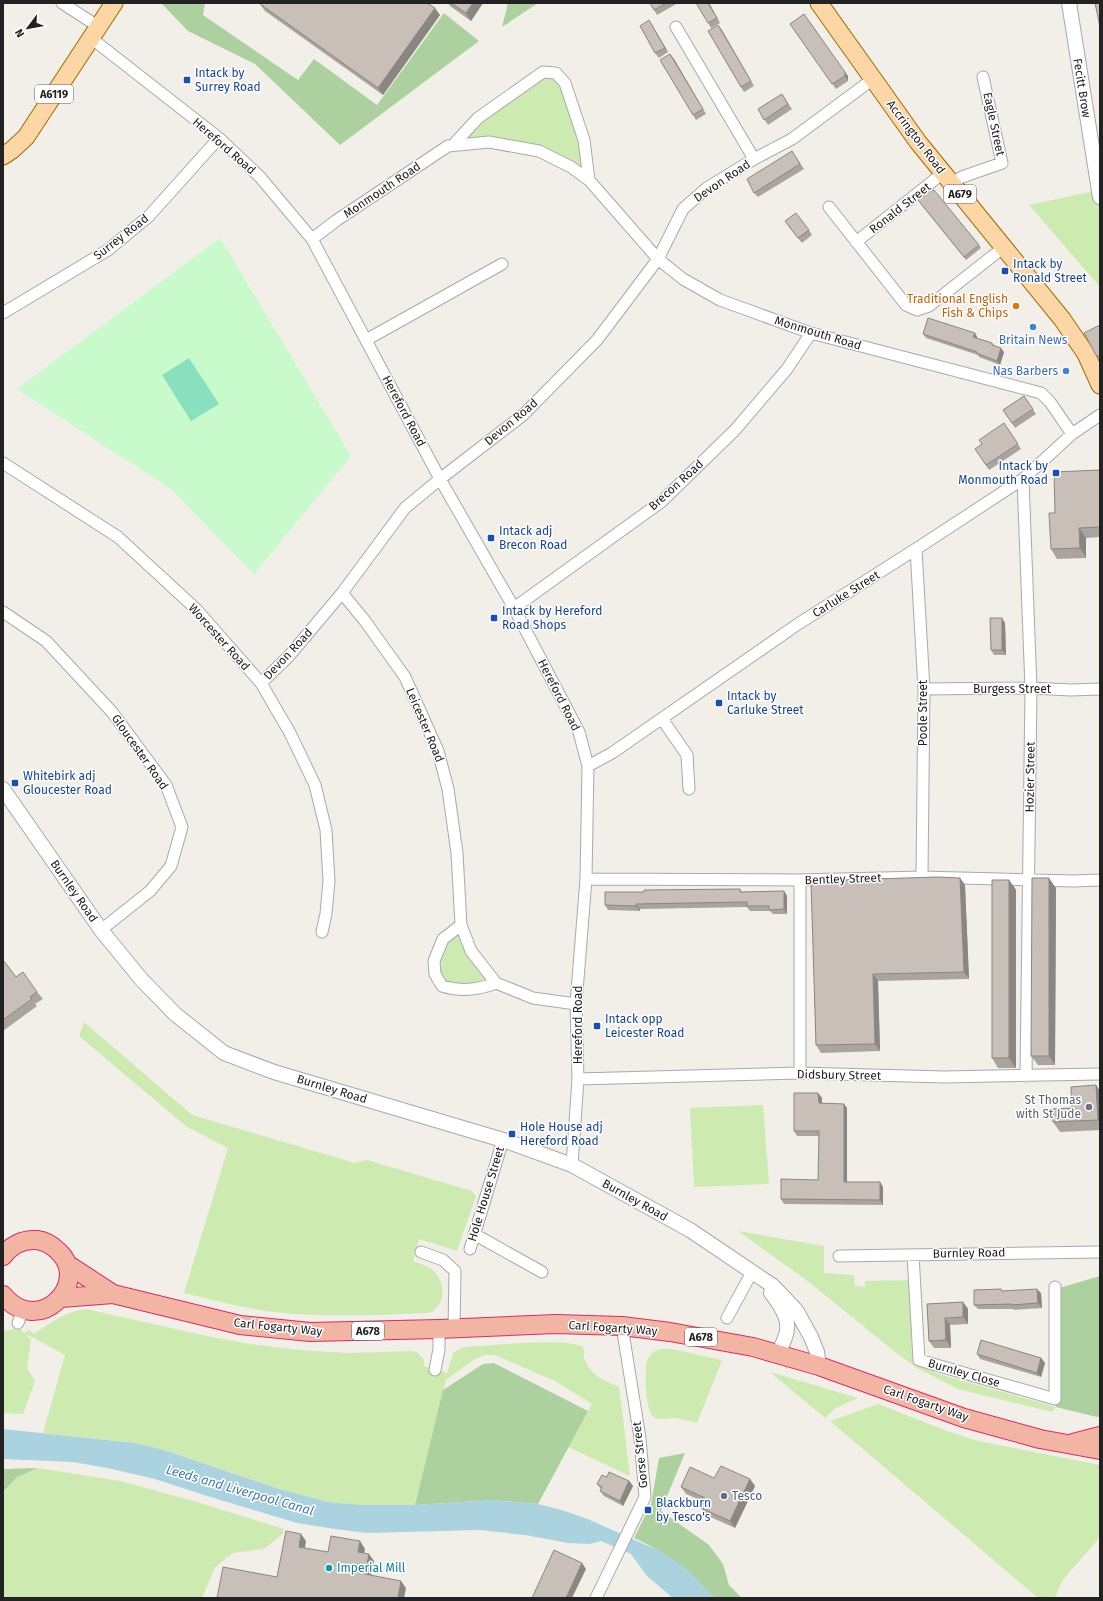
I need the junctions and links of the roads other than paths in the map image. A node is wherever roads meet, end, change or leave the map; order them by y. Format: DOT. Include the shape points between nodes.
graph roads {
  1 [pos="62,3"];
  2 [pos="114,3"];
  3 [pos="819,3"];
  4 [pos="1069,3"];
  5 [pos="676,27"];
  6 [pos="95,32"];
  7 [pos="983,77"];
  8 [pos="873,79"];
  9 [pos="219,138"];
  10 [pos="453,145"];
  11 [pos="3,156"];
  12 [pos="754,159"];
  13 [pos="947,178"];
  14 [pos="590,180"];
  15 [pos="1100,197"];
  16 [pos="829,207"];
  17 [pos="312,239"];
  18 [pos="856,242"];
  19 [pos="1004,247"];
  20 [pos="658,258"];
  21 [pos="502,264"];
  22 [pos="3,313"];
  23 [pos="810,333"];
  24 [pos="366,340"];
  25 [pos="1100,385"];
  26 [pos="1100,415"];
  27 [pos="1072,434"];
  28 [pos="3,463"];
  29 [pos="440,479"];
  30 [pos="1023,479"];
  31 [pos="916,549"];
  32 [pos="342,593"];
  33 [pos="514,608"];
  34 [pos="3,612"];
  35 [pos="261,683"];
  36 [pos="1031,688"];
  37 [pos="924,689"];
  38 [pos="1100,689"];
  39 [pos="662,719"];
  40 [pos="588,766"];
  41 [pos="3,789"];
  42 [pos="690,789"];
  43 [pos="922,877"];
  44 [pos="586,878"];
  45 [pos="800,880"];
  46 [pos="1028,880"];
  47 [pos="1100,880"];
  48 [pos="461,925"];
  49 [pos="101,930"];
  50 [pos="322,932"];
  51 [pos="496,983"];
  52 [pos="576,1004"];
  53 [pos="800,1073"];
  54 [pos="1100,1074"];
  55 [pos="1026,1076"];
  56 [pos="578,1079"];
  57 [pos="503,1140"];
  58 [pos="572,1165"];
  59 [pos="474,1234"];
  60 [pos="470,1249"];
  61 [pos="5,1251"];
  62 [pos="421,1252"];
  63 [pos="1100,1252"];
  64 [pos="913,1255"];
  65 [pos="839,1256"];
  66 [pos="67,1264"];
  67 [pos="542,1272"];
  68 [pos="752,1272"];
  69 [pos="1055,1287"];
  70 [pos="113,1294"];
  71 [pos="3,1295"];
  72 [pos="61,1298"];
  73 [pos="727,1318"];
  74 [pos="622,1326"];
  75 [pos="446,1329"];
  76 [pos="778,1354"];
  77 [pos="819,1366"];
  78 [pos="436,1370"];
  79 [pos="1100,1436"];
  80 [pos="1069,1444"];
  81 [pos="1100,1450"];
  82 [pos="596,1598"];
  1 -- 6 [label="street, Hereford Road"];
  2 -- 6 [label="main road, A6119"];
  3 -- 8 [label="main road, Accrington Road / A679"];
  4 -- 15 [label="street, Fecitt Brow"];
  5 -- 12 [label="street, Devon Road"];
  6 -- 9 [label="street, Hereford Road"];
  6 -- 11 [label="main road, A6119" via="26,137"];
  7 -- 13 [label="street, Eagle Street" via="1002,163 962,177"];
  8 -- 12 [label="street, Devon Road" via="792,139"];
  8 -- 13 [label="main road, Accrington Road / A679"];
  9 -- 17 [label="street, Hereford Road" via="260,177"];
  9 -- 22 [label="street, Surrey Road" via="149,216 108,250"];
  10 -- 14 [label="street, Monmouth Road" via="488,142 538,151 571,167"];
  10 -- 14 [label="street, Monmouth Road" via="478,118 543,72 556,73 565,83 584,140"];
  10 -- 17 [label="street, Monmouth Road"];
  12 -- 20 [label="street, Devon Road" via="707,188 683,209"];
  13 -- 18 [label="street, Ronald Street"];
  13 -- 19 [label="main road, Accrington Road / A679"];
  14 -- 20 [label="street, Monmouth Road"];
  16 -- 18 [label="street"];
  17 -- 24 [label="street, Hereford Road"];
  18 -- 19 [label="street" via="906,305 917,310 929,306"];
  19 -- 25 [label="main road, Accrington Road / A679" via="1086,354"];
  20 -- 23 [label="street, Monmouth Road" via="683,280 720,300"];
  20 -- 29 [label="street, Devon Road" via="597,340 523,415"];
  21 -- 24 [label="street"];
  23 -- 27 [label="street, Monmouth Road" via="1041,393"];
  23 -- 33 [label="street, Brecon Road" via="787,368 735,430 661,502"];
  24 -- 29 [label="street, Hereford Road"];
  26 -- 27 [label="street, Carluke Street"];
  27 -- 30 [label="street, Carluke Street"];
  28 -- 35 [label="street, Worcester Road" via="118,537 196,609"];
  29 -- 32 [label="street, Devon Road" via="405,508"];
  29 -- 33 [label="street, Hereford Road"];
  30 -- 31 [label="street, Carluke Street"];
  30 -- 36 [label="street, Hozier Street"];
  31 -- 37 [label="street, Poole Street"];
  31 -- 39 [label="street, Carluke Street" via="798,624"];
  32 -- 35 [label="street, Devon Road" via="289,656"];
  32 -- 48 [label="street, Leicester Road" via="405,677 438,751 448,789 457,853"];
  33 -- 40 [label="street, Hereford Road" via="579,732"];
  34 -- 49 [label="street, Gloucester Road" via="46,640 112,712 166,785 182,826 171,866 150,891"];
  35 -- 50 [label="street, Worcester Road" via="290,733 315,785 326,830 329,881"];
  36 -- 37 [label="street, Burgess Street"];
  36 -- 38 [label="street, Burgess Street"];
  36 -- 46 [label="street, Hozier Street"];
  37 -- 43 [label="street, Poole Street"];
  39 -- 40 [label="street, Carluke Street"];
  39 -- 42 [label="street" via="687,755"];
  40 -- 44 [label="street, Hereford Road"];
  41 -- 49 [label="street, Burnley Road"];
  43 -- 45 [label="street, Bentley Street"];
  43 -- 46 [label="street, Bentley Street"];
  44 -- 45 [label="street, Bentley Street"];
  44 -- 52 [label="street, Hereford Road"];
  45 -- 53 [label="street"];
  46 -- 47 [label="street, Bentley Street"];
  46 -- 55 [label="street, Hozier Street"];
  48 -- 51 [label="street, Leicester Road" via="471,951"];
  48 -- 51 [label="street" via="443,939 434,961 435,974 442,986 456,990 486,987"];
  49 -- 57 [label="street, Burnley Road" via="140,979 175,1014 224,1053 274,1072"];
  51 -- 52 [label="street, Leicester Road" via="533,998"];
  52 -- 56 [label="street, Hereford Road"];
  53 -- 55 [label="street, Didsbury Street" via="944,1077"];
  53 -- 56 [label="street, Didsbury Street"];
  54 -- 55 [label="street, Didsbury Street"];
  56 -- 58 [label="street, Hereford Road"];
  57 -- 58 [label="street, Burnley Road"];
  57 -- 59 [label="street, Hole House Street"];
  58 -- 68 [label="street, Burnley Road" via="690,1230"];
  59 -- 60 [label="street, Hole House Street"];
  59 -- 67 [label="street"];
  61 -- 66 [label="highway, A678" via="24,1241 41,1240 52,1245"];
  62 -- 75 [label="street" via="442,1260 455,1270"];
  63 -- 64 [label="street, Burnley Road"];
  64 -- 65 [label="street, Burnley Road"];
  64 -- 69 [label="street, Burnley Close" via="919,1360 1055,1399 1051,1340"];
  66 -- 70 [label="highway, Carl Fogarty Way / A678"];
  66 -- 72 [label="highway" via="69,1276"];
  68 -- 73 [label="street"];
  68 -- 76 [label="street, Burnley Road" via="779,1303 786,1316 787,1330"];
  68 -- 77 [label="street, Burnley Road" via="774,1286 796,1310 812,1337"];
  70 -- 72 [label="highway, Carl Fogarty Way / A678"];
  70 -- 75 [label="highway, Carl Fogarty Way / A678" via="240,1325 310,1332"];
  71 -- 72 [label="highway, A678" via="19,1308 21,1316 30,1311 42,1310"];
  74 -- 75 [label="highway, Carl Fogarty Way / A678" via="556,1324"];
  74 -- 76 [label="highway, Carl Fogarty Way / A678" via="670,1332"];
  74 -- 82 [label="street, Gorse Street" via="640,1438 645,1497"];
  75 -- 78 [label="street" via="439,1349"];
  76 -- 77 [label="highway, Carl Fogarty Way / A678"];
  77 -- 80 [label="highway, Carl Fogarty Way / A678" via="964,1418"];
  79 -- 80 [label="highway, A678"];
  80 -- 81 [label="highway, Carl Fogarty Way / A678"];
}
